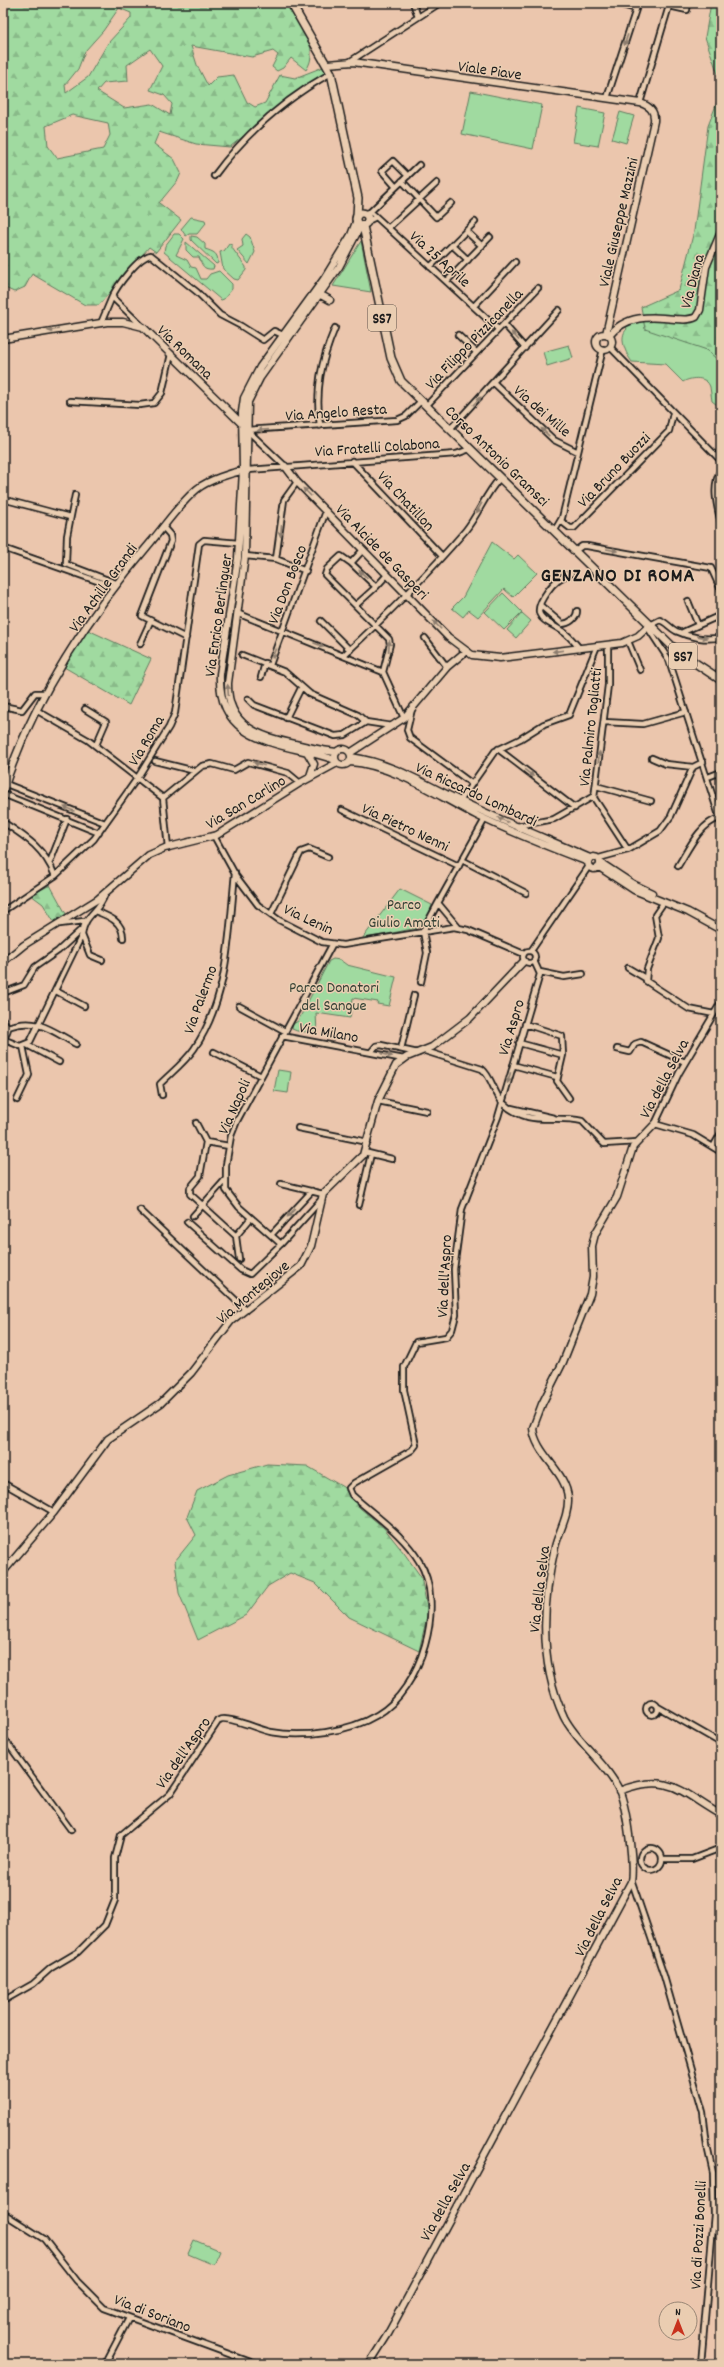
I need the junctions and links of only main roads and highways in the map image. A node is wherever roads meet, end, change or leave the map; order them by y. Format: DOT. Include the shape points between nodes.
graph roads {
  1 [pos="291,3"];
  2 [pos="721,680"];
  1 -- 2 [label="main road, Corso Antonio Gramsci / SS7" via="331,73 393,367 401,381 555,530 649,626 684,657"];
}
